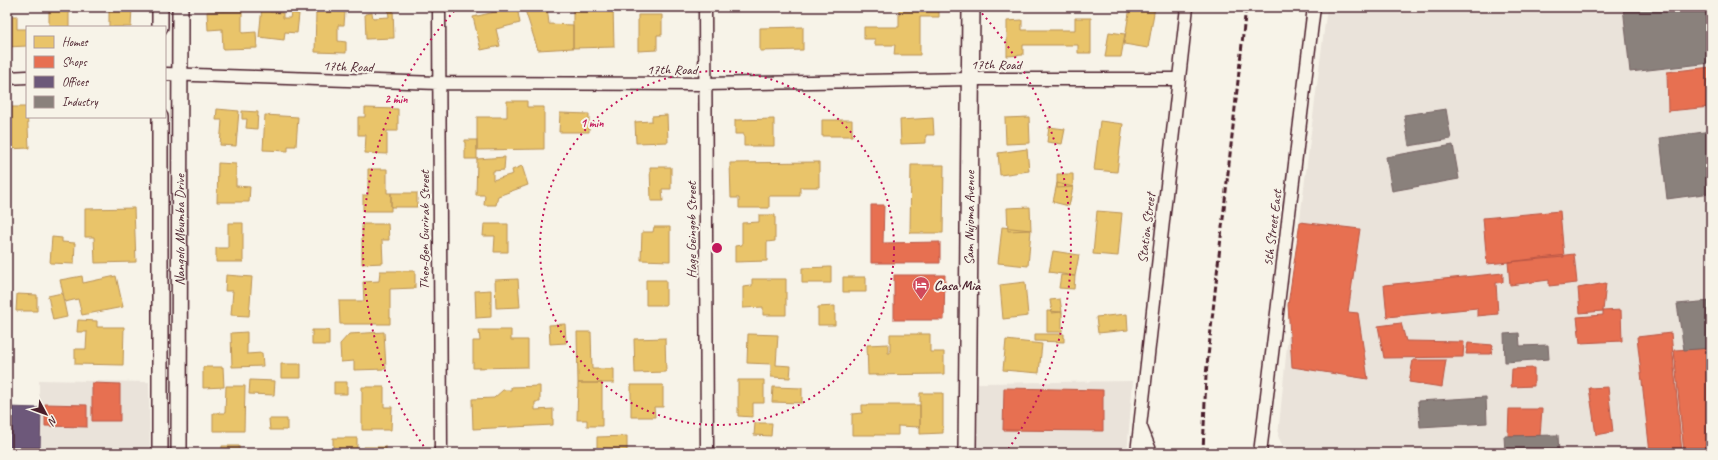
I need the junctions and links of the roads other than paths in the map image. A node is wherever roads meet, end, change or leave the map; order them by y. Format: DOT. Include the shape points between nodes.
graph roads {
  1 [pos="160,7"];
  2 [pos="180,7"];
  3 [pos="439,7"];
  4 [pos="705,7"];
  5 [pos="971,7"];
  6 [pos="1187,7"];
  7 [pos="1314,7"];
  8 [pos="160,26"];
  9 [pos="172,75"];
  10 [pos="26,77"];
  11 [pos="7,78"];
  12 [pos="970,79"];
  13 [pos="1179,79"];
  14 [pos="438,83"];
  15 [pos="706,84"];
  16 [pos="160,118"];
  17 [pos="1139,422"];
  18 [pos="160,453"];
  19 [pos="179,453"];
  20 [pos="440,453"];
  21 [pos="707,453"];
  22 [pos="967,453"];
  23 [pos="1137,453"];
  24 [pos="1151,453"];
  25 [pos="1260,453"];
  1 -- 8 [label="street"];
  2 -- 9 [label="street, Nangolo Mbumba Drive"];
  3 -- 14 [label="street, Theo-Ben Gurirab Street"];
  4 -- 15 [label="street, Hage Geingob Street"];
  5 -- 12 [label="main road, Sam Nujoma Avenue"];
  6 -- 13 [label="street, Station Street"];
  7 -- 25 [label="street, 5th Street East"];
  9 -- 14 [label="street, 17th Road"];
  9 -- 19 [label="street, Nangolo Mbumba Drive"];
  10 -- 11 [label="street"];
  12 -- 13 [label="street, 17th Road"];
  12 -- 15 [label="street, 17th Road"];
  12 -- 22 [label="main road, Sam Nujoma Avenue"];
  13 -- 17 [label="street, Station Street"];
  14 -- 15 [label="street, 17th Road"];
  14 -- 20 [label="street, Theo-Ben Gurirab Street"];
  15 -- 21 [label="street, Hage Geingob Street"];
  16 -- 18 [label="street, Nangolo Mbumba Drive"];
  17 -- 23 [label="street, Station Street"];
  17 -- 24 [label="street"];
}
